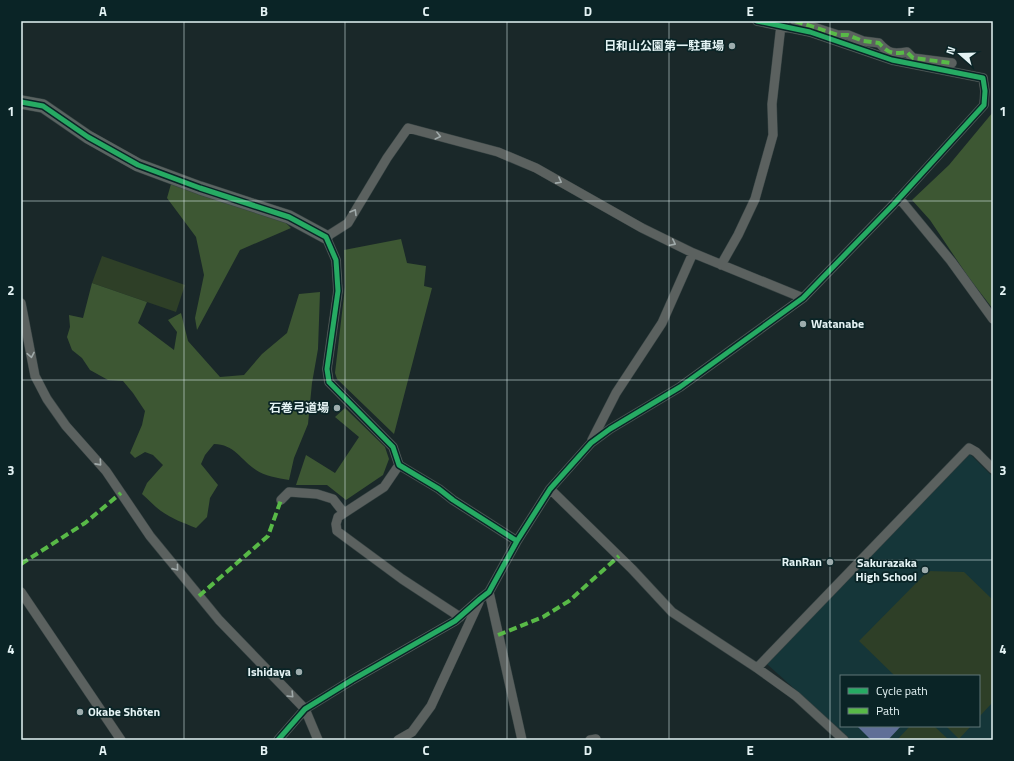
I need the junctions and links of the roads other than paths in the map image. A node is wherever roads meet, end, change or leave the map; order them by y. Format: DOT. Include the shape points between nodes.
graph roads {
  1 [pos="757,21"];
  2 [pos="795,21"];
  3 [pos="783,23"];
  4 [pos="952,63"];
  5 [pos="21,102"];
  6 [pos="899,198"];
  7 [pos="326,237"];
  8 [pos="693,253"];
  9 [pos="721,265"];
  10 [pos="803,298"];
  11 [pos="21,303"];
  12 [pos="993,319"];
  13 [pos="591,443"];
  14 [pos="399,465"];
  15 [pos="993,469"];
  16 [pos="550,489"];
  17 [pos="281,500"];
  18 [pos="344,513"];
  19 [pos="517,541"];
  20 [pos="21,592"];
  21 [pos="488,592"];
  22 [pos="480,599"];
  23 [pos="460,617"];
  24 [pos="757,668"];
  25 [pos="305,709"];
  26 [pos="121,740"];
  27 [pos="278,740"];
  28 [pos="318,740"];
  29 [pos="398,740"];
  30 [pos="522,740"];
  31 [pos="844,740"];
  1 -- 3 [label="street"];
  2 -- 4 [label="street" via="838,35 879,43 886,51 895,54 907,52 913,58"];
  3 -- 6 [label="street" via="892,60 983,78 984,104"];
  3 -- 9 [label="street" via="772,104 773,135 755,199"];
  5 -- 7 [label="street" via="43,106 88,138 138,165 289,217"];
  6 -- 10 [label="street"];
  6 -- 12 [label="street"];
  7 -- 8 [label="street, one-way" via="348,223 408,128 498,152 577,190 642,228"];
  7 -- 14 [label="street" via="336,260 338,291 327,369 329,382 393,447"];
  8 -- 9 [label="street"];
  8 -- 13 [label="street" via="662,323 616,393"];
  9 -- 10 [label="street"];
  10 -- 13 [label="street" via="680,387"];
  11 -- 25 [label="street, one-way" via="36,376 47,399 66,426 106,471 150,536 219,620"];
  13 -- 16 [label="street"];
  14 -- 18 [label="street" via="384,487"];
  14 -- 19 [label="street"];
  15 -- 24 [label="street" via="969,448"];
  16 -- 19 [label="street"];
  16 -- 24 [label="street" via="672,612"];
  17 -- 18 [label="street" via="289,492 317,494 333,499"];
  18 -- 23 [label="street" via="338,517 337,531 402,580"];
  19 -- 21 [label="street"];
  20 -- 26 [label="street"];
  21 -- 22 [label="street"];
  21 -- 30 [label="street"];
  22 -- 23 [label="street"];
  22 -- 29 [label="street" via="431,706 412,732"];
  23 -- 25 [label="street"];
  24 -- 31 [label="street" via="796,696"];
  25 -- 27 [label="street"];
  25 -- 28 [label="street"];
}
